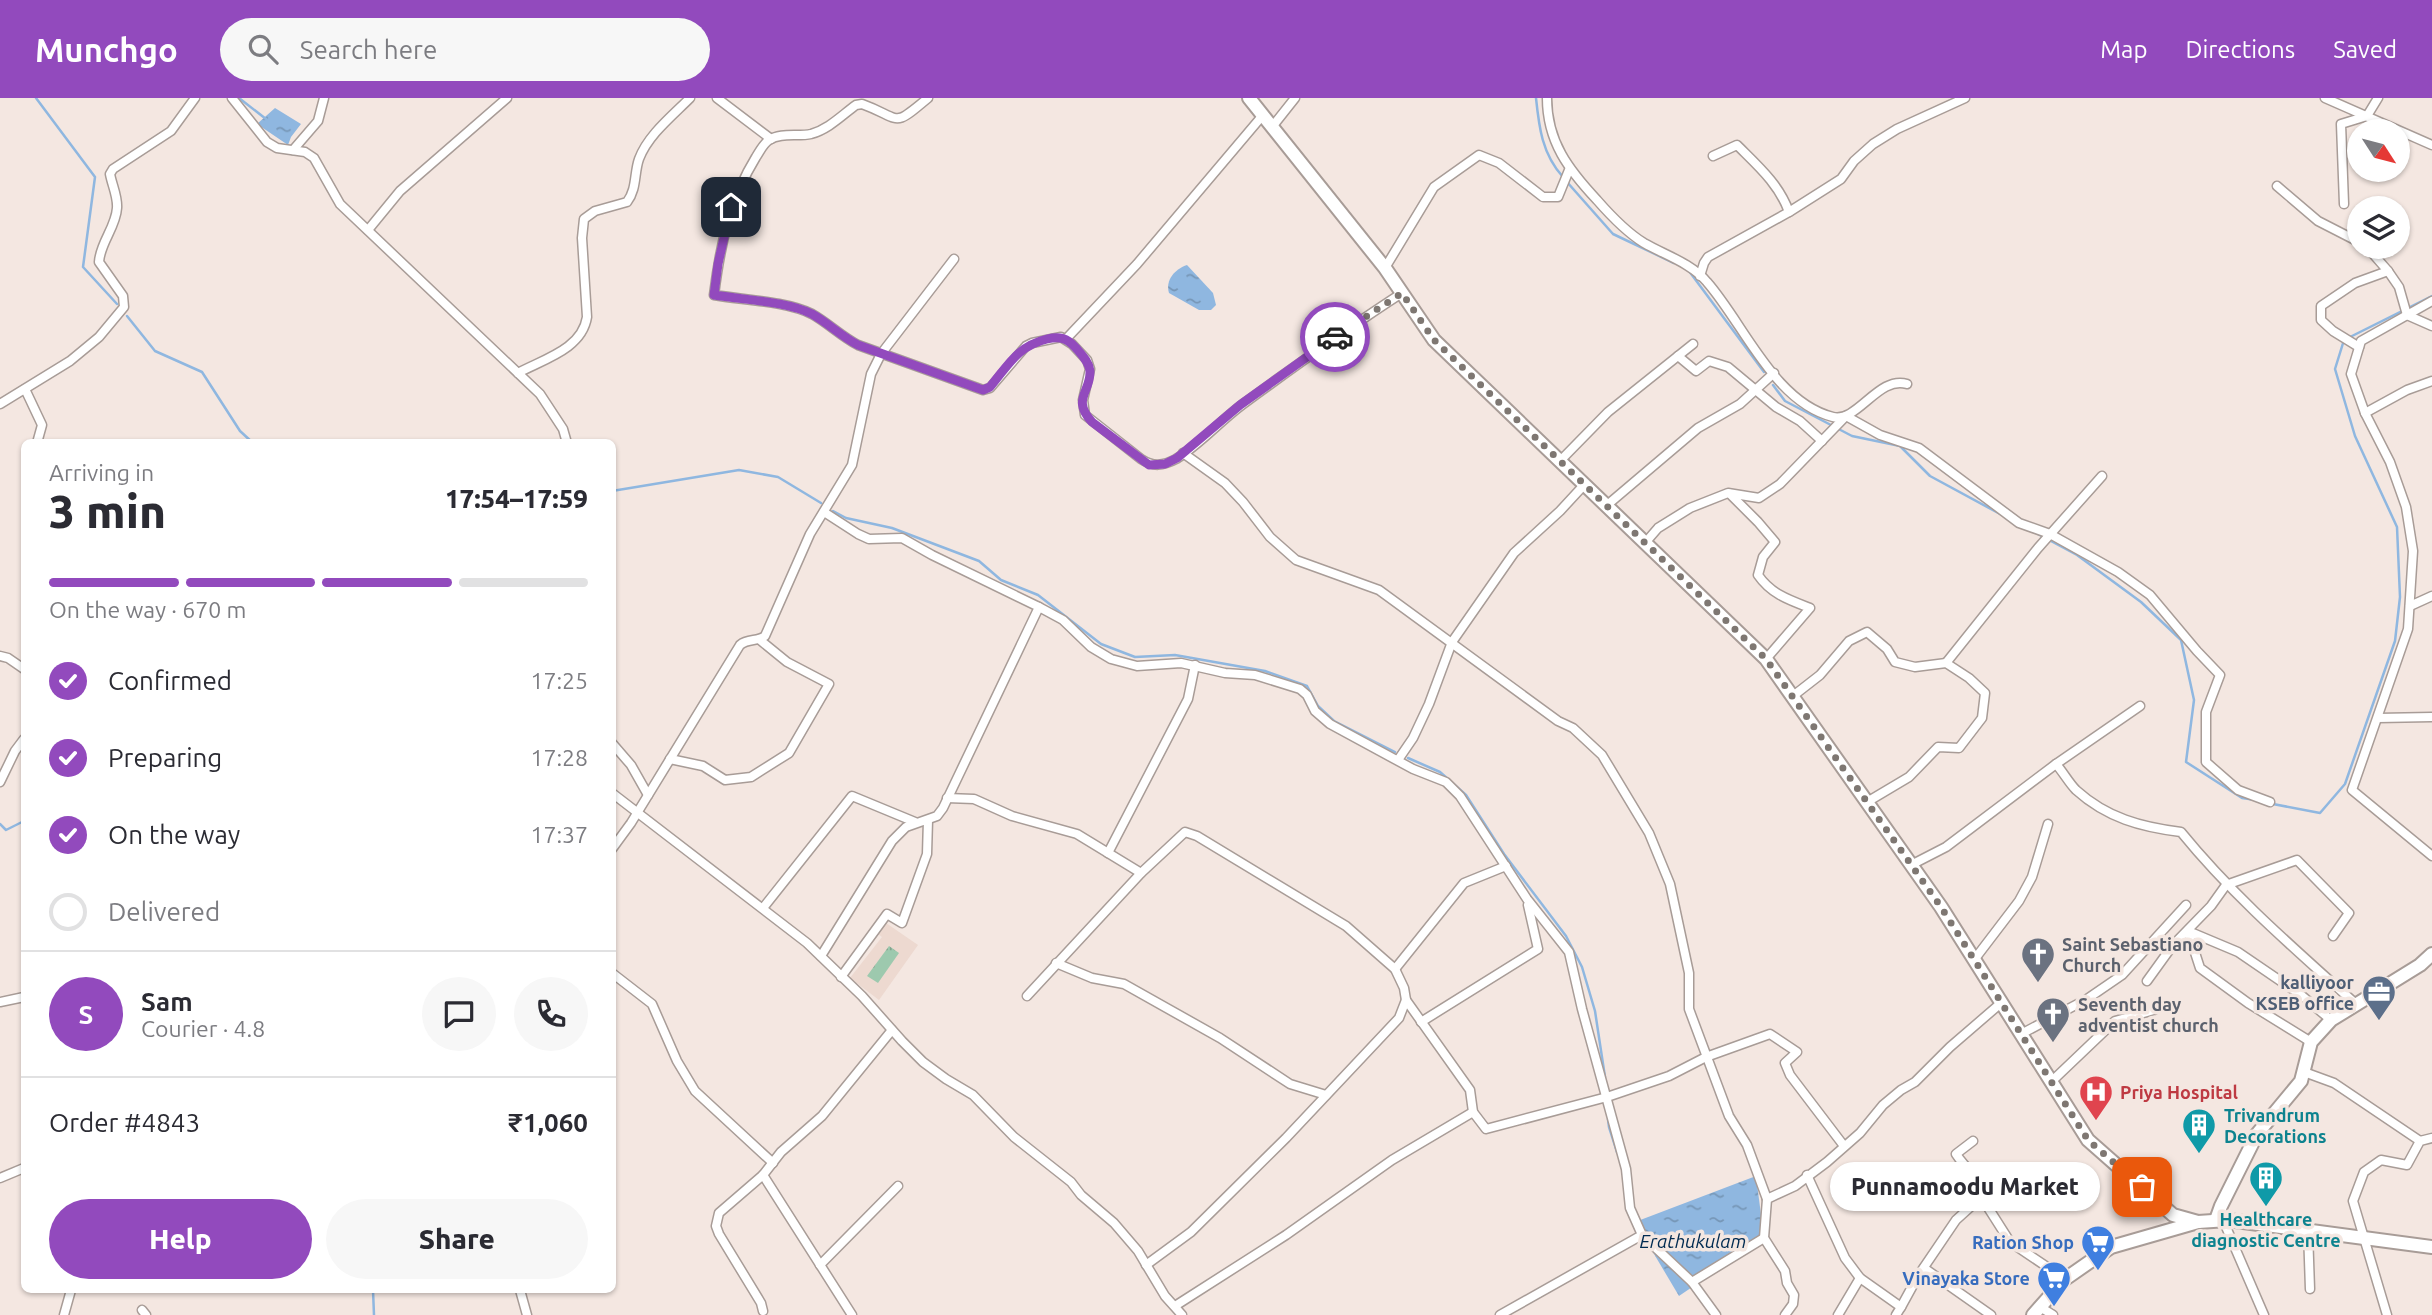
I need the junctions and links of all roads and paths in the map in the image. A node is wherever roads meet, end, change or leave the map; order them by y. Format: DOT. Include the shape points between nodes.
graph roads {
  1 [pos="195,98"];
  2 [pos="232,98"];
  3 [pos="324,98"];
  4 [pos="507,98"];
  5 [pos="690,98"];
  6 [pos="717,98"];
  7 [pos="928,98"];
  8 [pos="1249,98"];
  9 [pos="1295,98"];
  10 [pos="1547,98"];
  11 [pos="1965,98"];
  12 [pos="2325,98"];
  13 [pos="2378,98"];
  14 [pos="1263,115"];
  15 [pos="2367,116"];
  16 [pos="1272,127"];
  17 [pos="771,139"];
  18 [pos="2432,145"];
  19 [pos="293,150"];
  20 [pos="1713,156"];
  21 [pos="1568,172"];
  22 [pos="2277,186"];
  23 [pos="2344,204"];
  24 [pos="1789,212"];
  25 [pos="368,230"];
  26 [pos="2347,236"];
  27 [pos="954,259"];
  28 [pos="2378,259"];
  29 [pos="1385,268"];
  30 [pos="2388,271"];
  31 [pos="1700,276"];
  32 [pos="1402,293"];
  33 [pos="2432,301"];
  34 [pos="2407,315"];
  35 [pos="2432,326"];
  36 [pos="1066,339"];
  37 [pos="1693,344"];
  38 [pos="2359,347"];
  39 [pos="881,354"];
  40 [pos="1678,356"];
  41 [pos="518,373"];
  42 [pos="1774,373"];
  43 [pos="2432,381"];
  44 [pos="1907,384"];
  45 [pos="25,389"];
  46 [pos="1756,389"];
  47 [pos="0,404"];
  48 [pos="2365,412"];
  49 [pos="1846,416"];
  50 [pos="38,439"];
  51 [pos="566,439"];
  52 [pos="1822,441"];
  53 [pos="1183,453"];
  54 [pos="1559,462"];
  55 [pos="2102,476"];
  56 [pos="1584,485"];
  57 [pos="1728,493"];
  58 [pos="1606,506"];
  59 [pos="824,512"];
  60 [pos="2050,534"];
  61 [pos="1645,542"];
  62 [pos="2432,596"];
  63 [pos="2410,606"];
  64 [pos="1039,607"];
  65 [pos="760,639"];
  66 [pos="1452,642"];
  67 [pos="0,656"];
  68 [pos="1766,659"];
  69 [pos="1946,663"];
  70 [pos="1195,665"];
  71 [pos="21,667"];
  72 [pos="1793,696"];
  73 [pos="2140,706"];
  74 [pos="2432,717"];
  75 [pos="2378,718"];
  76 [pos="21,743"];
  77 [pos="616,748"];
  78 [pos="670,759"];
  79 [pos="1398,760"];
  80 [pos="2056,764"];
  81 [pos="0,782"];
  82 [pos="648,795"];
  83 [pos="616,796"];
  84 [pos="947,799"];
  85 [pos="1867,802"];
  86 [pos="2270,802"];
  87 [pos="637,813"];
  88 [pos="928,820"];
  89 [pos="915,822"];
  90 [pos="2048,824"];
  91 [pos="616,843"];
  92 [pos="1108,853"];
  93 [pos="2432,856"];
  94 [pos="1911,865"];
  95 [pos="1506,866"];
  96 [pos="1141,873"];
  97 [pos="2226,884"];
  98 [pos="1527,898"];
  99 [pos="2186,905"];
  100 [pos="763,908"];
  101 [pos="2188,931"];
  102 [pos="2333,936"];
  103 [pos="2432,954"];
  104 [pos="821,956"];
  105 [pos="1974,960"];
  106 [pos="1056,963"];
  107 [pos="1395,969"];
  108 [pos="616,976"];
  109 [pos="841,977"];
  110 [pos="2147,981"];
  111 [pos="1027,996"];
  112 [pos="21,998"];
  113 [pos="1406,1000"];
  114 [pos="0,1002"];
  115 [pos="2001,1003"];
  116 [pos="2357,1006"];
  117 [pos="2154,1010"];
  118 [pos="2331,1020"];
  119 [pos="1421,1022"];
  120 [pos="892,1030"];
  121 [pos="2021,1034"];
  122 [pos="2311,1042"];
  123 [pos="1706,1056"];
  124 [pos="2304,1072"];
  125 [pos="2051,1082"];
  126 [pos="1326,1095"];
  127 [pos="1607,1097"];
  128 [pos="1474,1112"];
  129 [pos="2432,1138"];
  130 [pos="1973,1141"];
  131 [pos="2420,1141"];
  132 [pos="1844,1146"];
  133 [pos="772,1163"];
  134 [pos="21,1169"];
  135 [pos="763,1175"];
  136 [pos="1807,1175"];
  137 [pos="0,1178"];
  138 [pos="898,1186"];
  139 [pos="2008,1188"];
  140 [pos="1985,1194"];
  141 [pos="1767,1199"];
  142 [pos="2220,1220"];
  143 [pos="2198,1222"];
  144 [pos="2308,1231"];
  145 [pos="1642,1235"];
  146 [pos="1764,1238"];
  147 [pos="2363,1238"];
  148 [pos="2432,1247"];
  149 [pos="820,1265"];
  150 [pos="1146,1265"];
  151 [pos="1924,1268"];
  152 [pos="1860,1278"];
  153 [pos="2065,1279"];
  154 [pos="1692,1282"];
  155 [pos="2310,1289"];
  156 [pos="70,1293"];
  157 [pos="521,1293"];
  158 [pos="1175,1306"];
  159 [pos="1898,1311"];
  160 [pos="2037,1311"];
  161 [pos="763,1313"];
  162 [pos="64,1315"];
  163 [pos="527,1315"];
  164 [pos="751,1315"];
  165 [pos="852,1315"];
  166 [pos="1182,1315"];
  167 [pos="1500,1315"];
  168 [pos="1716,1315"];
  169 [pos="1785,1315"];
  170 [pos="1839,1315"];
  171 [pos="1992,1315"];
  172 [pos="2053,1315"];
  173 [pos="2264,1315"];
  174 [pos="2387,1315"];
  1 -- 45 [label="street" via="172,131 111,171 117,206 99,262 123,296 124,307 99,337"];
  2 -- 19 [label="street" via="267,142"];
  3 -- 19 [label="street" via="318,121"];
  4 -- 25 [label="street" via="400,191"];
  5 -- 41 [label="street" via="645,146 627,202 584,219 585,329 573,344"];
  6 -- 17 [label="street"];
  7 -- 17 [label="street" via="901,119 862,104 824,129"];
  8 -- 14 [label="main road"];
  9 -- 16 [label="street"];
  10 -- 21 [label="street" via="1555,142"];
  11 -- 24 [label="street" via="1873,144 1841,179"];
  12 -- 15 [label="street"];
  13 -- 15 [label="street"];
  14 -- 16 [label="main road"];
  14 -- 36 [label="street" via="1137,264"];
  15 -- 18 [label="street"];
  15 -- 23 [label="street" via="2341,124"];
  16 -- 29 [label="main road"];
  17 -- 39 [label="street" via="750,167 731,207 714,295 799,308 841,337"];
  19 -- 25 [label="street" via="314,158 340,204"];
  20 -- 24 [label="street" via="1737,145 1768,176"];
  21 -- 29 [label="street" via="1558,197 1543,197 1499,163 1479,155 1434,187"];
  21 -- 31 [label="street" via="1631,235"];
  22 -- 26 [label="street" via="2318,220"];
  24 -- 31 [label="street" via="1709,257"];
  25 -- 41 [label="street"];
  27 -- 39 [label="street"];
  28 -- 30 [label="street"];
  29 -- 32 [label="main road"];
  30 -- 34 [label="street" via="2399,287"];
  30 -- 38 [label="street" via="2355,283 2321,306 2321,320"];
  31 -- 42 [label="street"];
  32 -- 53 [label="street" via="1240,405"];
  32 -- 54 [label="main road" via="1434,340"];
  33 -- 34 [label="street"];
  34 -- 35 [label="street"];
  34 -- 38 [label="street" via="2361,341"];
  36 -- 39 [label="street" via="1056,337 1026,346 986,390"];
  36 -- 53 [label="street" via="1090,369 1083,400 1085,415 1092,422 1149,465 1165,464"];
  37 -- 40 [label="street"];
  38 -- 48 [label="street" via="2351,374"];
  39 -- 59 [label="street" via="871,374 852,465"];
  40 -- 46 [label="street" via="1696,371 1709,361 1728,368"];
  40 -- 54 [label="street" via="1608,412"];
  41 -- 51 [label="street" via="540,394"];
  42 -- 46 [label="street"];
  42 -- 49 [label="street" via="1815,410 1835,418"];
  43 -- 48 [label="street"];
  44 -- 49 [label="street" via="1888,386"];
  45 -- 47 [label="street"];
  45 -- 50 [label="street" via="42,425"];
  46 -- 52 [label="street"];
  46 -- 58 [label="street" via="1740,404 1698,428"];
  48 -- 63 [label="street" via="2406,507 2413,551"];
  49 -- 52 [label="street"];
  49 -- 60 [label="street" via="1880,435 1919,448 2019,523"];
  52 -- 57 [label="street" via="1780,484 1759,498"];
  53 -- 66 [label="street" via="1225,483 1270,537 1296,560 1379,590"];
  54 -- 56 [label="main road"];
  55 -- 60 [label="street"];
  56 -- 58 [label="main road"];
  56 -- 66 [label="street" via="1514,553"];
  57 -- 61 [label="street" via="1690,508"];
  57 -- 68 [label="street" via="1775,542 1763,557 1758,575 1765,585 1810,608"];
  58 -- 61 [label="main road"];
  59 -- 64 [label="street" via="869,539 902,538"];
  59 -- 65 [label="street"];
  60 -- 69 [label="street"];
  60 -- 86 [label="street" via="2150,595 2220,675 2206,712 2206,762 2238,790"];
  61 -- 68 [label="main road"];
  62 -- 63 [label="street"];
  63 -- 75 [label="street" via="2408,629"];
  64 -- 70 [label="street" via="1063,620 1111,659 1137,666"];
  64 -- 84 [label="street"];
  65 -- 78 [label="street" via="740,645"];
  65 -- 78 [label="street" via="787,662 829,684 789,753 751,777 725,780 704,766"];
  66 -- 79 [label="street" via="1429,704"];
  66 -- 123 [label="street" via="1558,721 1573,727 1609,765 1649,833 1670,884 1689,973 1689,1009"];
  67 -- 71 [label="street"];
  68 -- 72 [label="main road"];
  69 -- 72 [label="street" via="1914,667 1895,662 1867,632 1849,641 1820,675"];
  69 -- 85 [label="street" via="1985,693 1982,718 1959,748 1938,747 1909,777"];
  70 -- 79 [label="street" via="1255,675 1300,689 1331,724"];
  70 -- 92 [label="street" via="1188,699"];
  72 -- 85 [label="main road"];
  73 -- 80 [label="street"];
  74 -- 75 [label="street"];
  75 -- 93 [label="street" via="2352,790"];
  76 -- 81 [label="street"];
  77 -- 82 [label="street"];
  78 -- 82 [label="street"];
  79 -- 95 [label="street" via="1450,785"];
  80 -- 94 [label="street" via="1946,847"];
  80 -- 97 [label="street" via="2076,789 2120,820 2180,832"];
  82 -- 87 [label="street"];
  83 -- 87 [label="street"];
  84 -- 88 [label="street" via="937,816"];
  84 -- 92 [label="street" via="974,799 1012,816 1077,834"];
  85 -- 94 [label="main road"];
  87 -- 91 [label="street"];
  87 -- 100 [label="street"];
  88 -- 89 [label="street"];
  88 -- 109 [label="street" via="927,854 902,923 887,914"];
  89 -- 100 [label="street" via="852,796"];
  89 -- 104 [label="street" via="892,841"];
  90 -- 105 [label="street" via="2032,877 2019,901"];
  92 -- 96 [label="street"];
  94 -- 105 [label="main road"];
  95 -- 98 [label="street"];
  95 -- 107 [label="street" via="1464,883"];
  96 -- 106 [label="street"];
  96 -- 107 [label="street" via="1185,832 1191,834 1346,926"];
  97 -- 101 [label="street"];
  97 -- 102 [label="street" via="2297,860 2349,913"];
  97 -- 116 [label="street"];
  98 -- 119 [label="street" via="1538,948"];
  98 -- 127 [label="street" via="1569,952"];
  99 -- 121 [label="street" via="2122,975"];
  100 -- 104 [label="street"];
  101 -- 110 [label="street"];
  101 -- 118 [label="street" via="2238,952"];
  101 -- 122 [label="street" via="2200,968"];
  103 -- 116 [label="main road"];
  104 -- 109 [label="street"];
  105 -- 115 [label="main road"];
  106 -- 111 [label="street"];
  106 -- 126 [label="street" via="1091,978 1124,984 1290,1084"];
  107 -- 113 [label="street"];
  108 -- 133 [label="street" via="652,1003 695,1091"];
  109 -- 120 [label="street"];
  112 -- 114 [label="street"];
  113 -- 119 [label="street"];
  113 -- 126 [label="street" via="1399,1018"];
  115 -- 121 [label="main road"];
  115 -- 132 [label="street" via="1915,1082 1883,1105"];
  116 -- 118 [label="main road"];
  117 -- 125 [label="street" via="2115,1021"];
  118 -- 122 [label="main road"];
  119 -- 128 [label="street" via="1470,1090"];
  120 -- 133 [label="street" via="822,1116"];
  120 -- 150 [label="street" via="923,1062 973,1095 1014,1137 1071,1182 1114,1223"];
  121 -- 125 [label="main road"];
  122 -- 124 [label="main road"];
  123 -- 127 [label="street" via="1669,1076"];
  123 -- 132 [label="street" via="1770,1034 1797,1052 1785,1063 1790,1075"];
  123 -- 141 [label="street"];
  124 -- 131 [label="street" via="2334,1083"];
  124 -- 142 [label="main road" via="2257,1134 2221,1206"];
  125 -- 143 [label="main road" via="2088,1140 2173,1215"];
  126 -- 150 [label="street" via="1191,1232"];
  127 -- 128 [label="street" via="1486,1129"];
  127 -- 145 [label="street" via="1626,1169 1630,1208"];
  128 -- 158 [label="street" via="1392,1160"];
  129 -- 131 [label="street"];
  130 -- 140 [label="street" via="1956,1154"];
  131 -- 147 [label="street" via="2407,1165 2381,1160 2364,1172 2353,1201"];
  132 -- 136 [label="street"];
  133 -- 135 [label="street"];
  134 -- 137 [label="street"];
  135 -- 149 [label="street"];
  135 -- 161 [label="street" via="723,1208 716,1226"];
  136 -- 141 [label="street"];
  136 -- 152 [label="street" via="1838,1245"];
  138 -- 149 [label="street"];
  139 -- 140 [label="street"];
  140 -- 151 [label="street" via="1956,1220"];
  140 -- 153 [label="street" via="2010,1242"];
  141 -- 146 [label="street"];
  142 -- 143 [label="main road"];
  142 -- 144 [label="main road"];
  142 -- 173 [label="street"];
  143 -- 153 [label="main road" via="2111,1247"];
  144 -- 147 [label="main road"];
  144 -- 155 [label="street"];
  145 -- 154 [label="street"];
  145 -- 167 [label="street"];
  146 -- 154 [label="street"];
  146 -- 169 [label="street" via="1794,1295"];
  147 -- 148 [label="main road"];
  147 -- 174 [label="street"];
  149 -- 165 [label="street"];
  150 -- 158 [label="street"];
  151 -- 159 [label="street"];
  151 -- 171 [label="street"];
  152 -- 159 [label="street"];
  152 -- 170 [label="street"];
  153 -- 160 [label="main road"];
  154 -- 168 [label="street"];
  156 -- 162 [label="street"];
  157 -- 163 [label="street"];
  158 -- 166 [label="street"];
  160 -- 172 [label="street"];
  161 -- 164 [label="street"];
}
